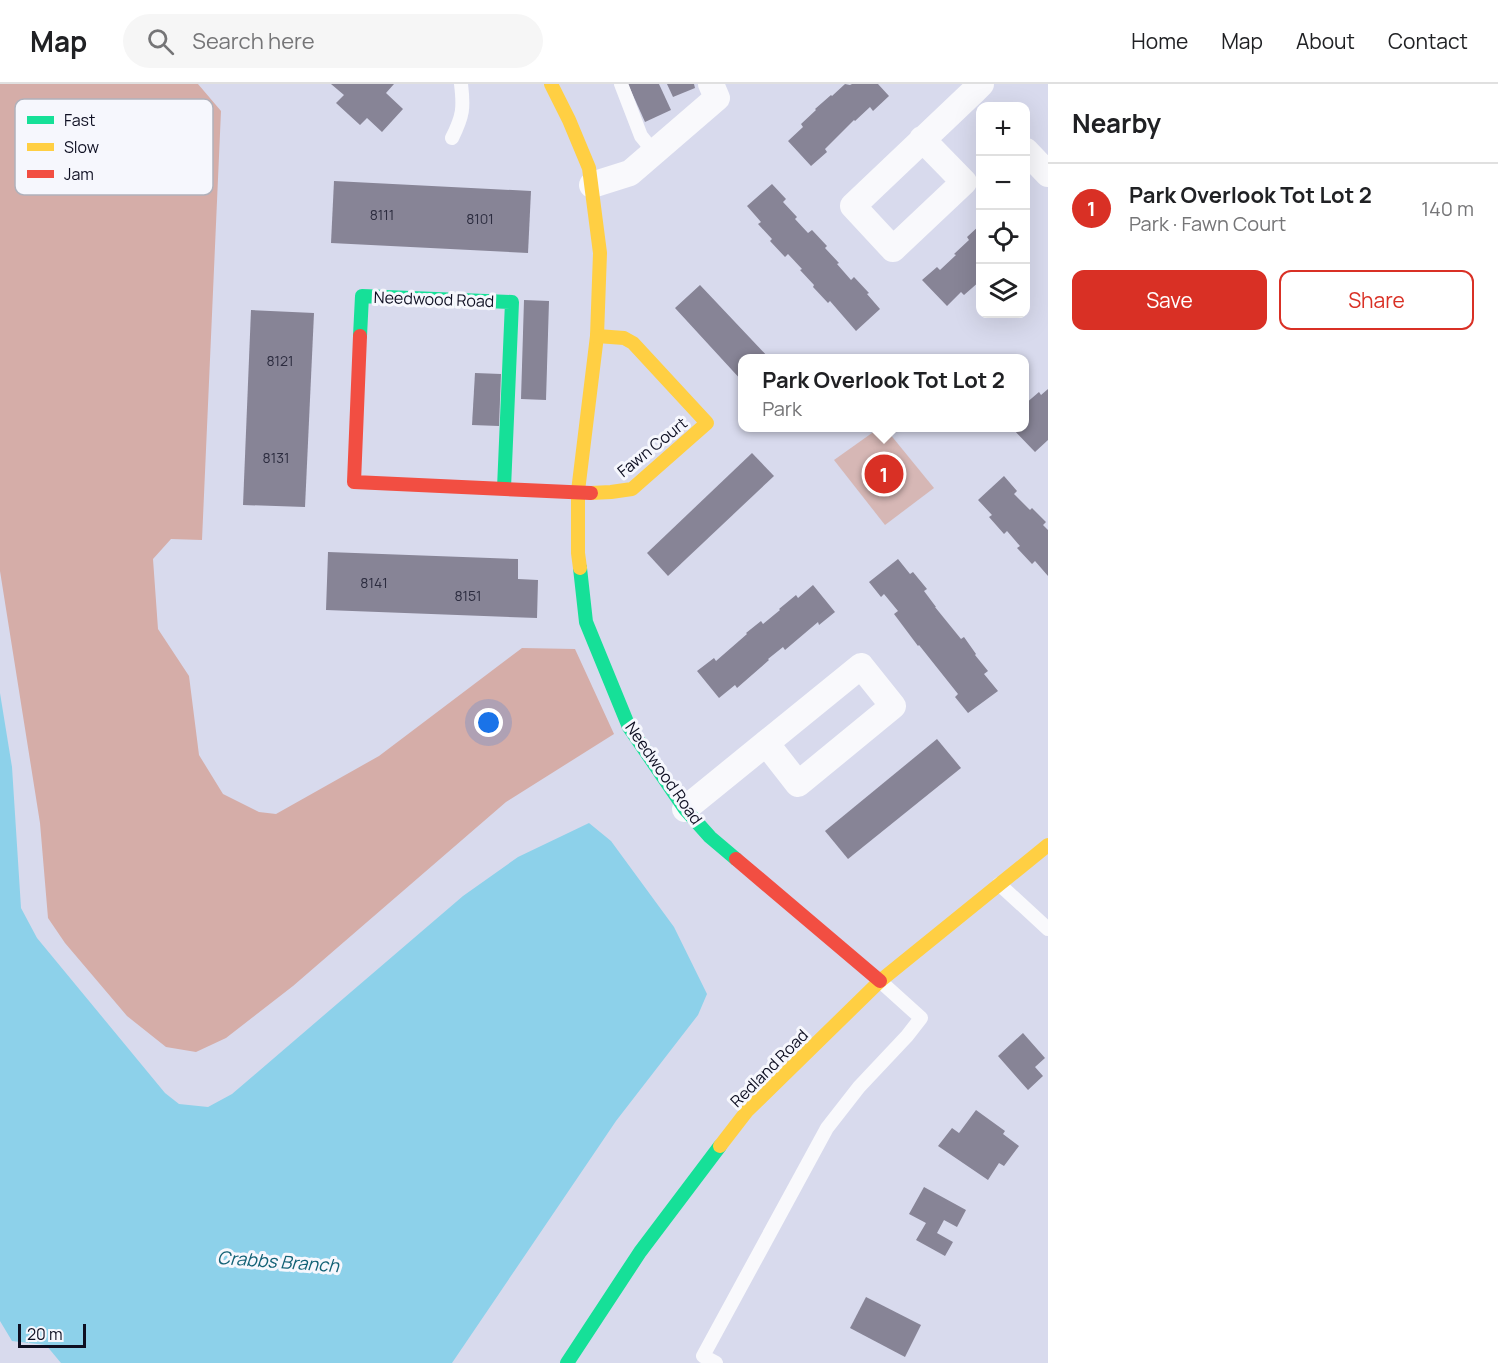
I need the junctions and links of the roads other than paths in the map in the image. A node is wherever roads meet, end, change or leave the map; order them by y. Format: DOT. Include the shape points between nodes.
graph roads {
  1 [pos="461,84"];
  2 [pos="551,84"];
  3 [pos="621,84"];
  4 [pos="711,84"];
  5 [pos="978,91"];
  6 [pos="452,138"];
  7 [pos="922,140"];
  8 [pos="654,152"];
  9 [pos="1030,155"];
  10 [pos="1048,174"];
  11 [pos="592,185"];
  12 [pos="597,336"];
  13 [pos="504,488"];
  14 [pos="578,491"];
  15 [pos="766,743"];
  16 [pos="685,809"];
  17 [pos="1046,850"];
  18 [pos="999,884"];
  19 [pos="1048,929"];
  20 [pos="880,981"];
  21 [pos="567,1363"];
  22 [pos="716,1363"];
  1 -- 6 [label="lane" via="461,121"];
  2 -- 11 [label="street, Needwood Road" via="589,168"];
  3 -- 8 [label="lane" via="641,136"];
  4 -- 8 [label="street" via="717,98"];
  5 -- 7 [label="street"];
  8 -- 11 [label="street" via="630,173"];
  9 -- 10 [label="street"];
  11 -- 12 [label="street, Needwood Road" via="600,253"];
  12 -- 14 [label="street, Needwood Road"];
  12 -- 14 [label="street, Fawn Court" via="624,338 633,343 707,423 632,489"];
  13 -- 13 [label="street, Needwood Road" via="354,482 362,296 512,302"];
  13 -- 14 [label="street, Needwood Road"];
  14 -- 16 [label="street, Needwood Road" via="578,553 586,622 629,727"];
  15 -- 15 [label="street" via="861,666 893,706 798,784"];
  15 -- 16 [label="street"];
  16 -- 20 [label="street, Needwood Road" via="710,837"];
  17 -- 18 [label="street, Redland Road"];
  18 -- 19 [label="lane"];
  18 -- 20 [label="street, Redland Road"];
  20 -- 21 [label="street, Redland Road" via="747,1111 640,1252"];
  20 -- 22 [label="lane" via="921,1018 827,1128 703,1356"];
}
